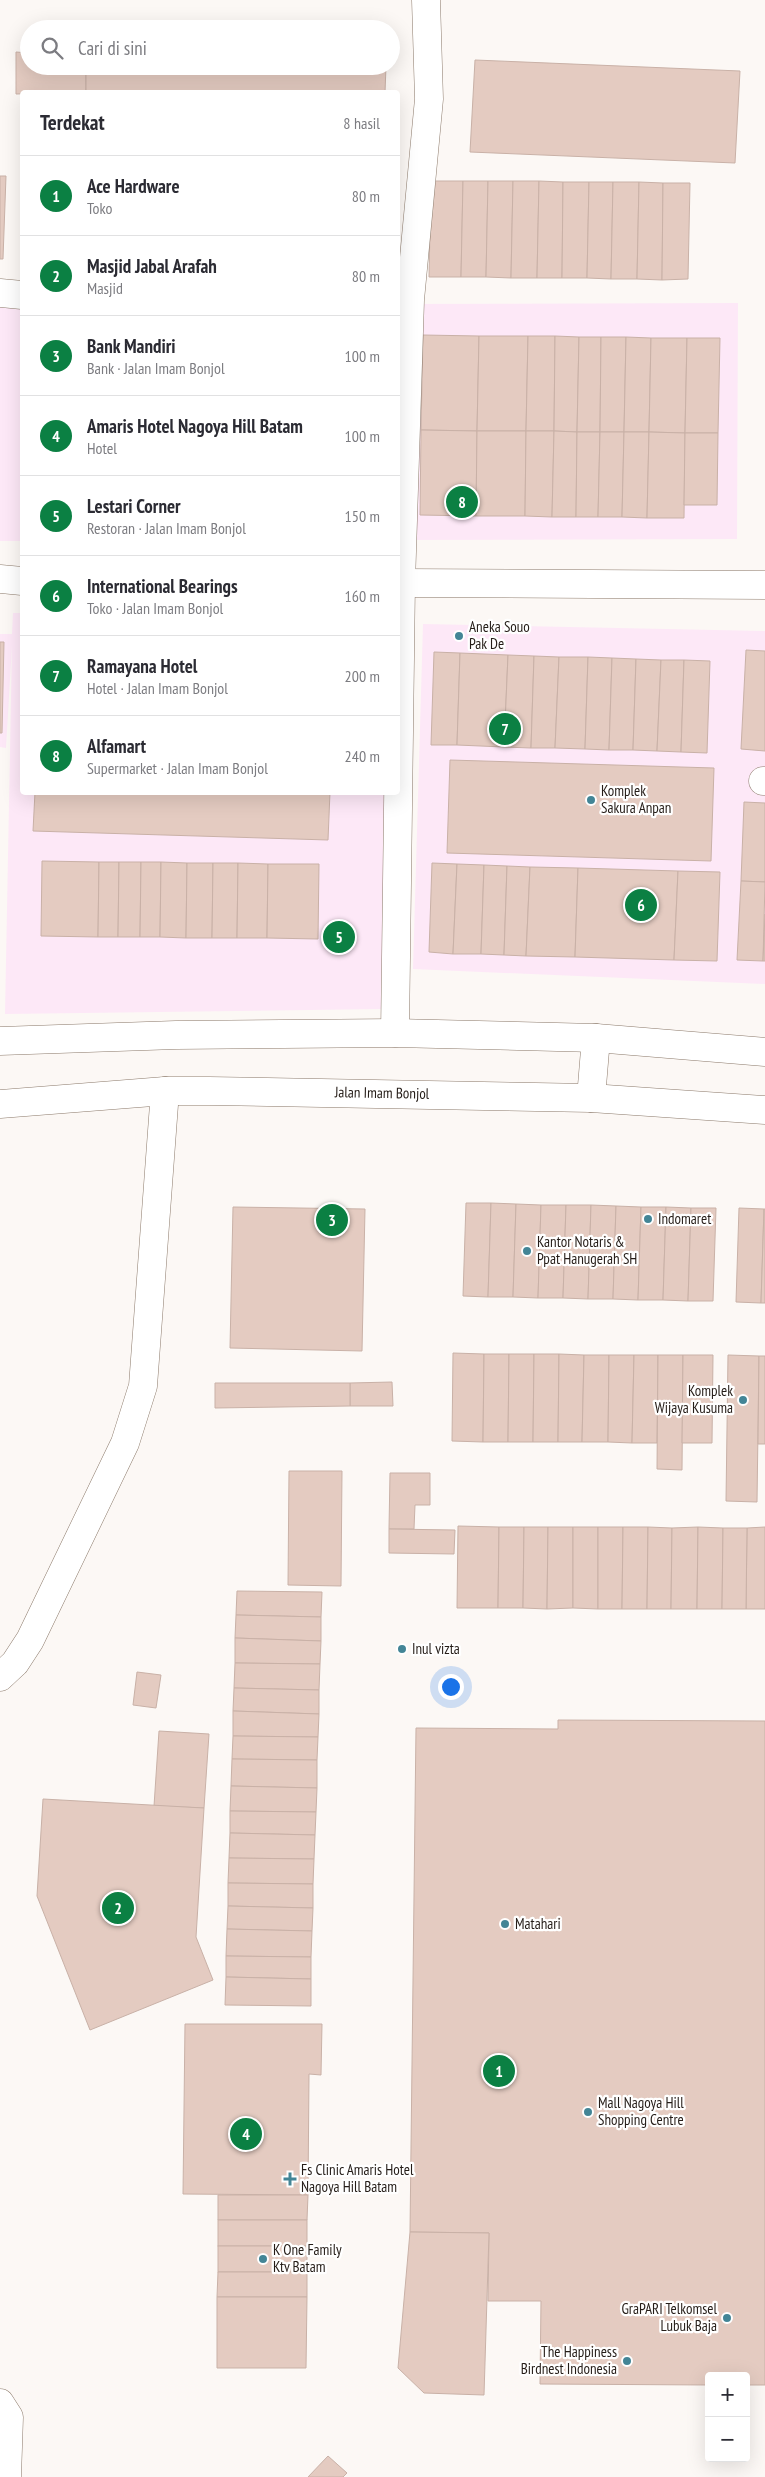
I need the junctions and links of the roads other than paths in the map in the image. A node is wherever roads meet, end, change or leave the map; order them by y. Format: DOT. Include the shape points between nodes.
graph roads {
  1 [pos="426,0"];
  2 [pos="0,293"];
  3 [pos="20,295"];
  4 [pos="400,518"];
  5 [pos="0,579"];
  6 [pos="20,581"];
  7 [pos="400,583"];
  8 [pos="765,585"];
  9 [pos="397,795"];
  10 [pos="395,1033"];
  11 [pos="596,1038"];
  12 [pos="0,1041"];
  13 [pos="765,1052"];
  14 [pos="165,1090"];
  15 [pos="591,1098"];
  16 [pos="0,1104"];
  17 [pos="765,1110"];
  18 [pos="0,1677"];
  19 [pos="0,2403"];
  20 [pos="7,2477"];
  1 -- 4 [label="street" via="429,99 410,300"];
  2 -- 3 [label="street"];
  5 -- 6 [label="street"];
  7 -- 8 [label="street"];
  9 -- 10 [label="street"];
  10 -- 11 [label="street"];
  10 -- 12 [label="street"];
  11 -- 13 [label="street"];
  11 -- 15 [label="street"];
  14 -- 15 [label="street, Jalan Imam Bonjol"];
  14 -- 16 [label="street, Jalan Imam Bonjol"];
  14 -- 18 [label="street" via="143,1386 125,1443 30,1640 15,1663"];
  15 -- 17 [label="street, Jalan Imam Bonjol"];
  19 -- 20 [label="street" via="9,2417"];
}
